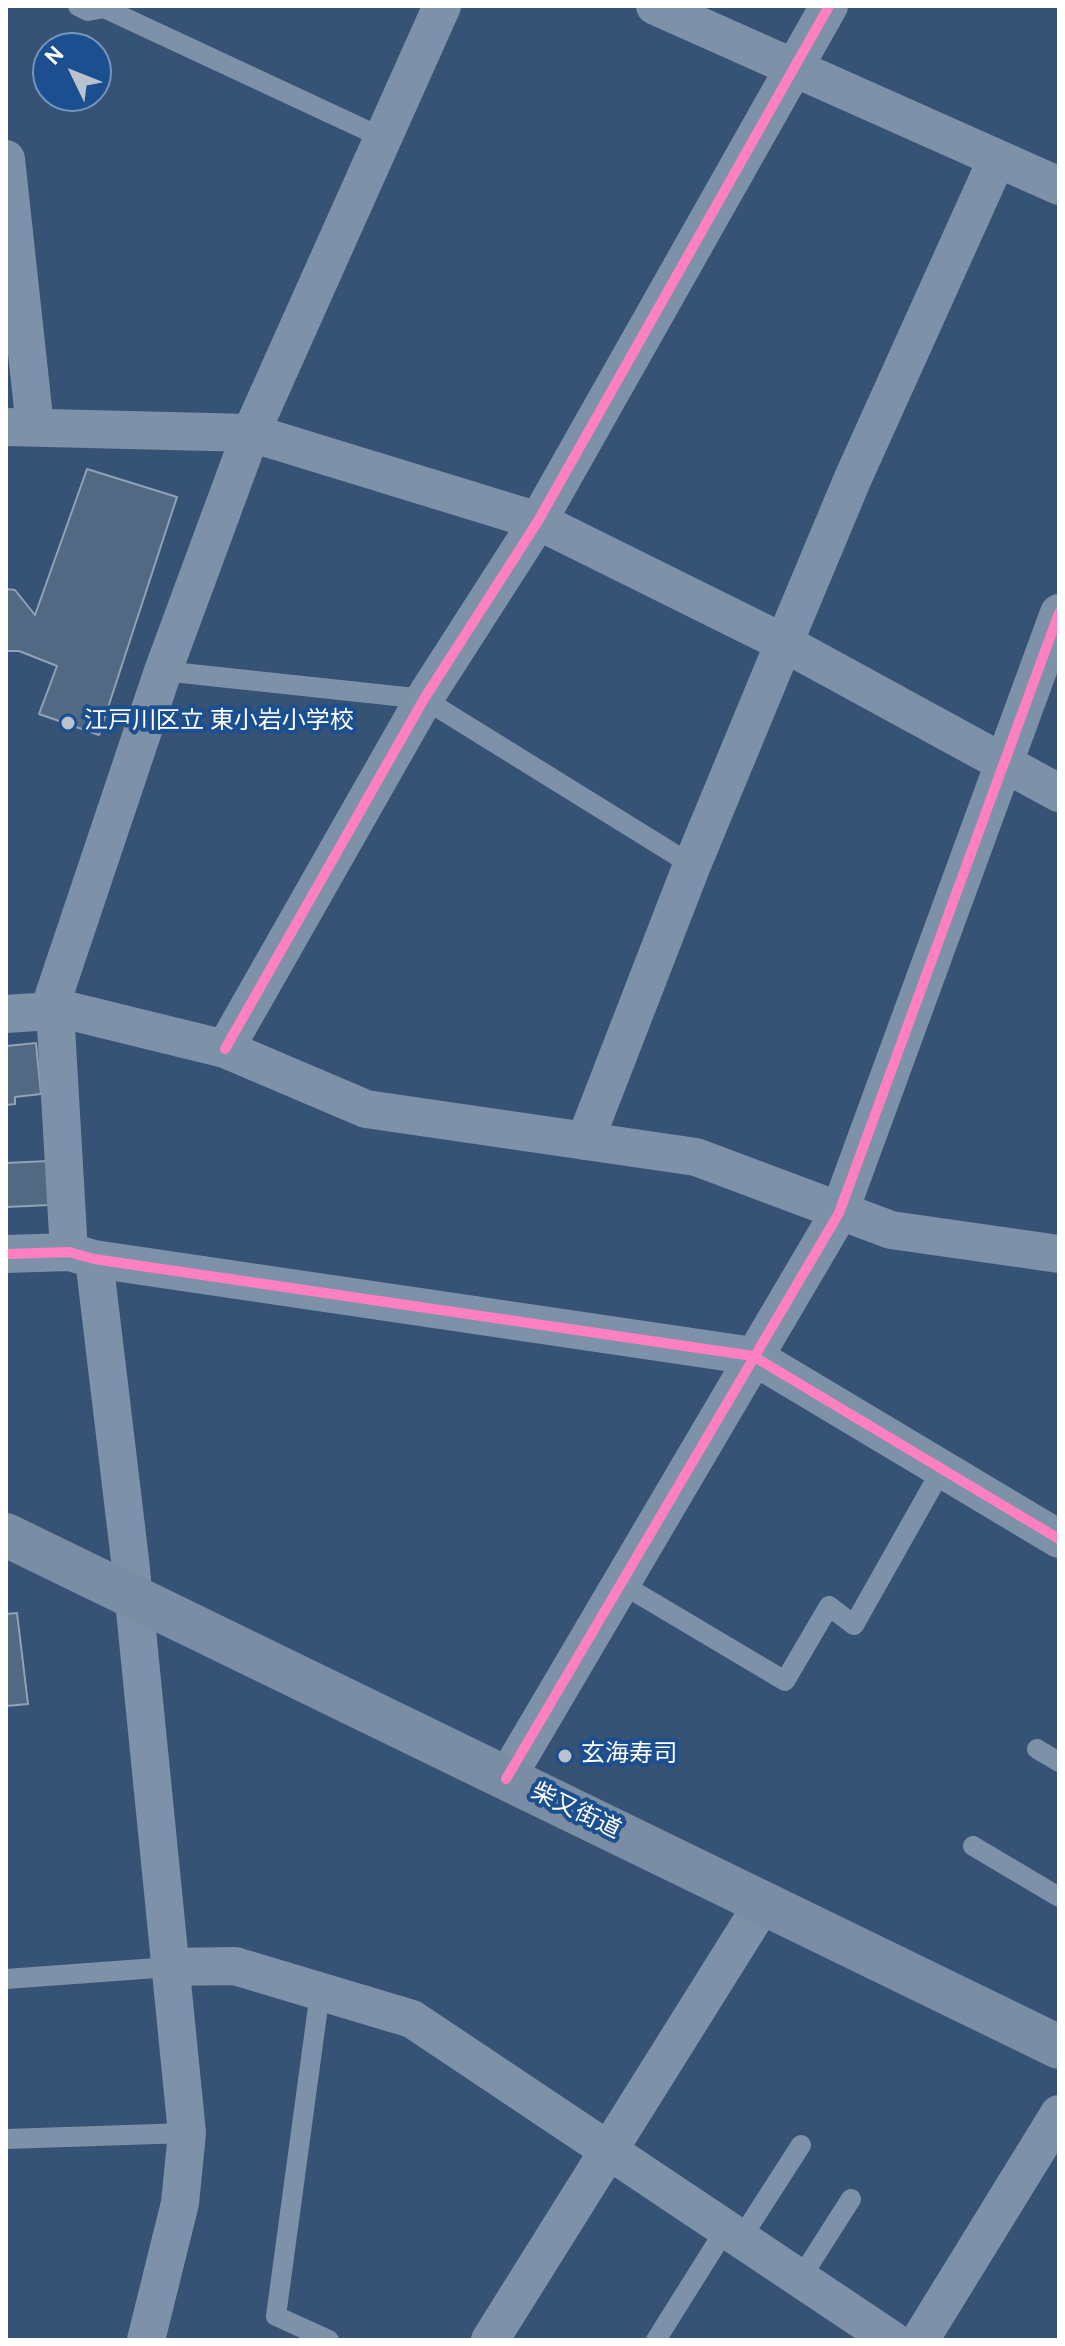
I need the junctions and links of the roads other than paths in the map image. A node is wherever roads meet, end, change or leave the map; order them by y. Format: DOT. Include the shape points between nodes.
graph roads {
  1 [pos="78,6"];
  2 [pos="442,6"];
  3 [pos="655,6"];
  4 [pos="829,6"];
  5 [pos="793,69"];
  6 [pos="383,138"];
  7 [pos="6,159"];
  8 [pos="997,159"];
  9 [pos="1059,186"];
  10 [pos="20,427"];
  11 [pos="251,433"];
  12 [pos="538,521"];
  13 [pos="1059,613"];
  14 [pos="784,643"];
  15 [pos="163,671"];
  16 [pos="424,699"];
  17 [pos="1003,764"];
  18 [pos="1059,793"];
  19 [pos="692,865"];
  20 [pos="52,1010"];
  21 [pos="6,1014"];
  22 [pos="225,1049"];
  23 [pos="585,1141"];
  24 [pos="839,1213"];
  25 [pos="6,1254"];
  26 [pos="1059,1254"];
  27 [pos="82,1256"];
  28 [pos="753,1356"];
  29 [pos="942,1469"];
  30 [pos="6,1535"];
  31 [pos="1059,1539"];
  32 [pos="620,1583"];
  33 [pos="133,1597"];
  34 [pos="1037,1749"];
  35 [pos="1059,1762"];
  36 [pos="506,1779"];
  37 [pos="973,1846"];
  38 [pos="1059,1897"];
  39 [pos="762,1905"];
  40 [pos="170,1967"];
  41 [pos="6,1979"];
  42 [pos="320,1992"];
  43 [pos="1059,2047"];
  44 [pos="1059,2114"];
  45 [pos="187,2133"];
  46 [pos="6,2139"];
  47 [pos="801,2145"];
  48 [pos="607,2152"];
  49 [pos="851,2199"];
  50 [pos="732,2235"];
  51 [pos="800,2279"];
  52 [pos="146,2340"];
  53 [pos="329,2340"];
  54 [pos="490,2340"];
  55 [pos="656,2340"];
  56 [pos="892,2340"];
  57 [pos="920,2340"];
  1 -- 6 [label="lane" via="88,11 104,8"];
  2 -- 6 [label="street"];
  3 -- 5 [label="street"];
  4 -- 5 [label="street"];
  5 -- 8 [label="street"];
  5 -- 12 [label="street"];
  6 -- 11 [label="street"];
  7 -- 10 [label="street"];
  8 -- 9 [label="street"];
  8 -- 14 [label="street"];
  10 -- 11 [label="street"];
  11 -- 12 [label="street"];
  11 -- 15 [label="street"];
  12 -- 14 [label="street"];
  12 -- 16 [label="street"];
  13 -- 17 [label="street"];
  14 -- 17 [label="street"];
  14 -- 19 [label="street"];
  15 -- 16 [label="lane"];
  15 -- 20 [label="street"];
  16 -- 19 [label="lane"];
  16 -- 22 [label="street"];
  17 -- 18 [label="street"];
  17 -- 24 [label="street"];
  19 -- 23 [label="street"];
  20 -- 21 [label="street"];
  20 -- 22 [label="street"];
  20 -- 27 [label="street"];
  22 -- 23 [label="street" via="366,1109"];
  23 -- 24 [label="street" via="696,1157"];
  24 -- 26 [label="street" via="891,1230"];
  24 -- 28 [label="street"];
  25 -- 27 [label="street"];
  27 -- 28 [label="street"];
  27 -- 33 [label="street"];
  28 -- 29 [label="street"];
  28 -- 32 [label="street"];
  29 -- 31 [label="street"];
  29 -- 32 [label="lane" via="854,1625 829,1606 785,1681"];
  30 -- 33 [label="main road, 柴又街道"];
  32 -- 36 [label="street"];
  33 -- 36 [label="main road, 柴又街道"];
  33 -- 40 [label="street"];
  34 -- 35 [label="lane"];
  36 -- 39 [label="main road, 柴又街道"];
  37 -- 38 [label="lane"];
  39 -- 43 [label="main road, 柴又街道"];
  39 -- 48 [label="street"];
  40 -- 41 [label="lane"];
  40 -- 42 [label="street" via="235,1966"];
  40 -- 45 [label="street"];
  42 -- 48 [label="street" via="412,2019"];
  42 -- 53 [label="lane" via="276,2316"];
  44 -- 57 [label="street"];
  45 -- 46 [label="lane"];
  45 -- 52 [label="street" via="180,2203"];
  47 -- 50 [label="lane"];
  48 -- 50 [label="street"];
  48 -- 54 [label="street"];
  49 -- 51 [label="lane"];
  50 -- 51 [label="street"];
  50 -- 55 [label="lane"];
  51 -- 56 [label="street"];
}
